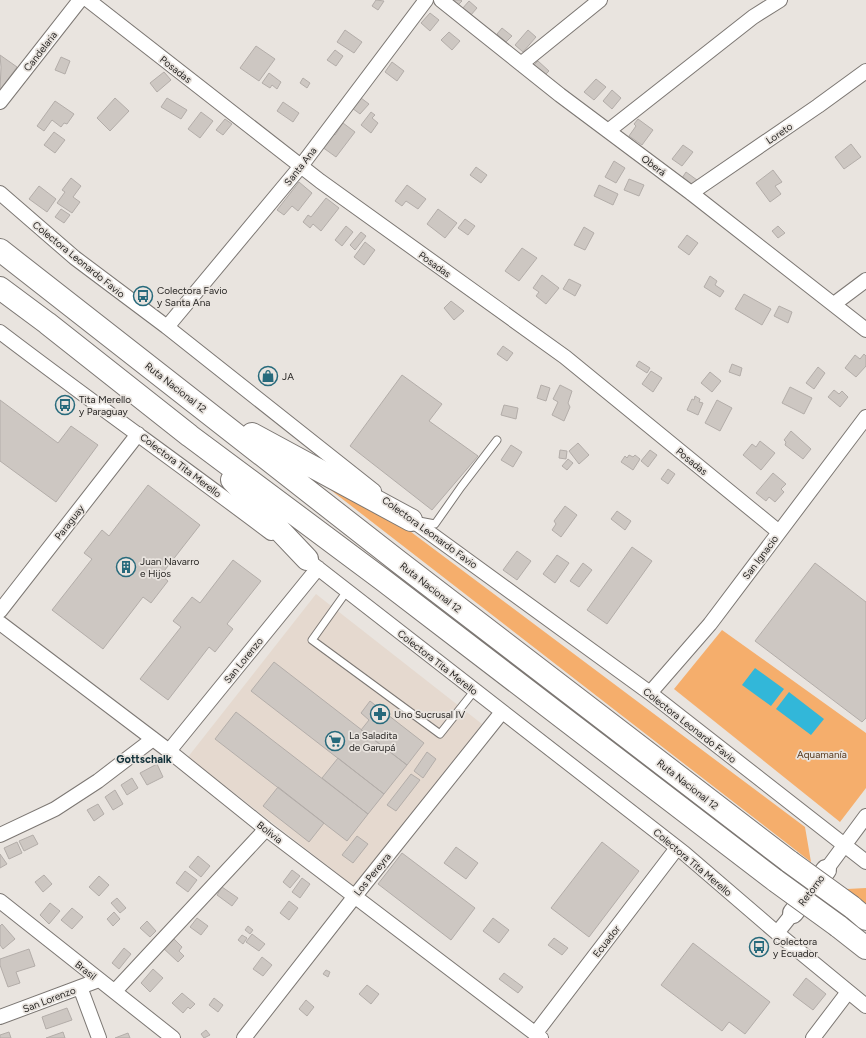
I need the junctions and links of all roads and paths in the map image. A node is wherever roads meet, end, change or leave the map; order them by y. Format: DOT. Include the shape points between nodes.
graph roads {
  1 [pos="80,0"];
  2 [pos="88,0"];
  3 [pos="426,0"];
  4 [pos="441,0"];
  5 [pos="600,0"];
  6 [pos="780,0"];
  7 [pos="521,64"];
  8 [pos="866,71"];
  9 [pos="0,102"];
  10 [pos="608,131"];
  11 [pos="300,166"];
  12 [pos="0,193"];
  13 [pos="691,193"];
  14 [pos="0,250"];
  15 [pos="866,280"];
  16 [pos="0,288"];
  17 [pos="834,304"];
  18 [pos="167,328"];
  19 [pos="866,330"];
  20 [pos="0,332"];
  21 [pos="197,403"];
  22 [pos="866,417"];
  23 [pos="138,434"];
  24 [pos="190,436"];
  25 [pos="498,440"];
  26 [pos="411,520"];
  27 [pos="779,532"];
  28 [pos="312,564"];
  29 [pos="348,591"];
  30 [pos="0,611"];
  31 [pos="0,623"];
  32 [pos="475,690"];
  33 [pos="650,693"];
  34 [pos="502,712"];
  35 [pos="153,739"];
  36 [pos="168,751"];
  37 [pos="866,816"];
  38 [pos="266,829"];
  39 [pos="0,835"];
  40 [pos="844,845"];
  41 [pos="677,848"];
  42 [pos="866,862"];
  43 [pos="826,870"];
  44 [pos="355,896"];
  45 [pos="0,901"];
  46 [pos="793,913"];
  47 [pos="859,913"];
  48 [pos="777,933"];
  49 [pos="866,948"];
  50 [pos="99,980"];
  51 [pos="80,987"];
  52 [pos="115,991"];
  53 [pos="848,992"];
  54 [pos="866,1006"];
  55 [pos="0,1017"];
  56 [pos="538,1036"];
  57 [pos="99,1038"];
  58 [pos="173,1038"];
  59 [pos="244,1038"];
  60 [pos="813,1038"];
  1 -- 9 [label="street, Candelaria"];
  2 -- 11 [label="street, Posadas"];
  3 -- 11 [label="street, Santa Ana"];
  4 -- 7 [label="street, Oberá"];
  5 -- 7 [label="street"];
  6 -- 10 [label="street" via="753,17"];
  7 -- 10 [label="street, Oberá"];
  8 -- 13 [label="street, Loreto"];
  10 -- 13 [label="street, Oberá"];
  11 -- 18 [label="street, Santa Ana"];
  11 -- 27 [label="street, Posadas" via="565,357"];
  12 -- 18 [label="street, Colectora Leonardo Favio" via="57,243"];
  13 -- 17 [label="street, Oberá"];
  14 -- 21 [label="highway, Ruta Nacional 12"];
  15 -- 17 [label="street"];
  16 -- 24 [label="highway"];
  17 -- 19 [label="street, Oberá"];
  18 -- 26 [label="street, Colectora Leonardo Favio"];
  20 -- 23 [label="street, Colectora Tita Merello"];
  21 -- 26 [label="highway"];
  21 -- 47 [label="highway, Ruta Nacional 12, bridge" via="405,567"];
  22 -- 27 [label="street, San Ignacio"];
  23 -- 28 [label="street, Colectora Tita Merello"];
  23 -- 30 [label="street, Paraguay"];
  24 -- 28 [label="highway"];
  24 -- 49 [label="highway, bridge"];
  25 -- 26 [label="lane" via="435,524"];
  26 -- 33 [label="street, Colectora Leonardo Favio"];
  27 -- 33 [label="street, San Ignacio" via="710,624"];
  28 -- 29 [label="street, Colectora Tita Merello"];
  28 -- 36 [label="street, San Lorenzo"];
  29 -- 32 [label="street, Colectora Tita Merello"];
  29 -- 32 [label="lane" via="312,640 440,734"];
  31 -- 35 [label="street, Bolivia"];
  32 -- 34 [label="street, Colectora Tita Merello"];
  33 -- 40 [label="street, Colectora Leonardo Favio"];
  34 -- 41 [label="street, Colectora Tita Merello"];
  34 -- 44 [label="street, Los Pereyra"];
  35 -- 36 [label="street, Bolivia"];
  35 -- 39 [label="street" via="98,781 55,809"];
  36 -- 38 [label="street, Bolivia"];
  37 -- 40 [label="street, Retorno"];
  38 -- 44 [label="street, Bolivia"];
  38 -- 52 [label="street"];
  40 -- 42 [label="street, Colectora Leonardo Favio"];
  40 -- 43 [label="street, Retorno"];
  41 -- 48 [label="street, Colectora Tita Merello"];
  41 -- 56 [label="street, Ecuador"];
  43 -- 46 [label="street, Retorno"];
  44 -- 56 [label="street, Bolivia"];
  44 -- 59 [label="street, Los Pereyra"];
  45 -- 50 [label="street, Brasil"];
  46 -- 48 [label="street, Retorno"];
  48 -- 53 [label="street, Colectora Tita Merello"];
  50 -- 51 [label="street, San Lorenzo"];
  50 -- 52 [label="street, Brasil"];
  51 -- 55 [label="street, San Lorenzo"];
  51 -- 57 [label="street"];
  52 -- 58 [label="street, Brasil"];
  53 -- 54 [label="street, Colectora Tita Merello"];
  53 -- 60 [label="street"];
}
